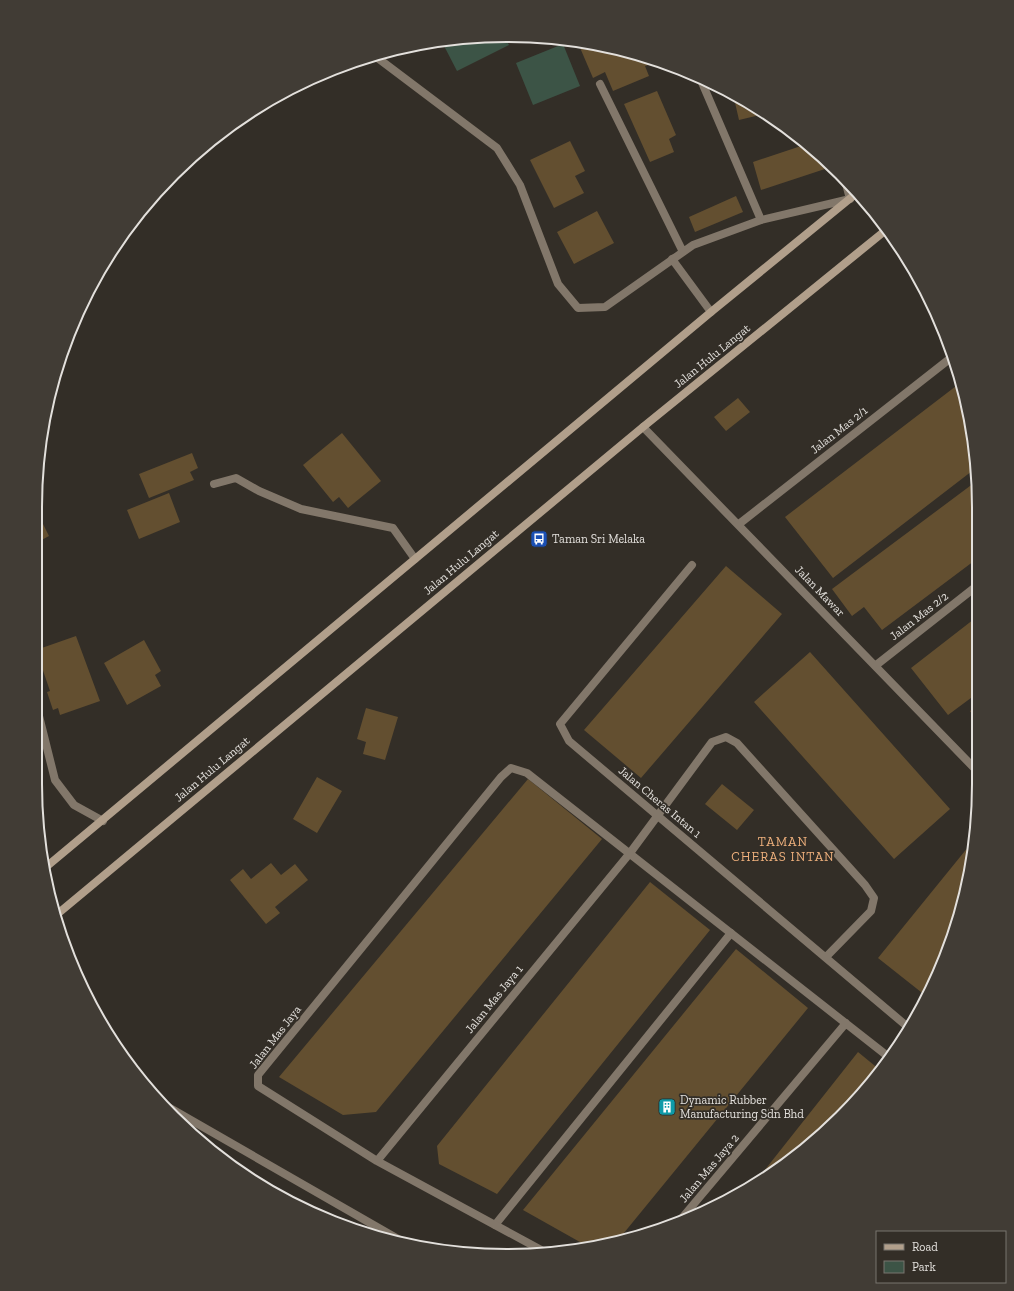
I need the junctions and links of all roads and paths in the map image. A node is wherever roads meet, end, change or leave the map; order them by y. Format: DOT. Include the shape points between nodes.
graph roads {
  1 [pos="380,60"];
  2 [pos="600,84"];
  3 [pos="703,85"];
  4 [pos="848,190"];
  5 [pos="853,196"];
  6 [pos="850,199"];
  7 [pos="761,220"];
  8 [pos="882,233"];
  9 [pos="683,252"];
  10 [pos="672,259"];
  11 [pos="711,312"];
  12 [pos="948,360"];
  13 [pos="644,426"];
  14 [pos="214,484"];
  15 [pos="739,524"];
  16 [pos="415,559"];
  17 [pos="692,565"];
  18 [pos="972,590"];
  19 [pos="875,666"];
  20 [pos="42,728"];
  21 [pos="972,766"];
  22 [pos="658,816"];
  23 [pos="103,820"];
  24 [pos="630,853"];
  25 [pos="49,864"];
  26 [pos="60,912"];
  27 [pos="731,932"];
  28 [pos="826,958"];
  29 [pos="846,1023"];
  30 [pos="905,1025"];
  31 [pos="885,1054"];
  32 [pos="177,1112"];
  33 [pos="377,1160"];
  34 [pos="686,1214"];
  35 [pos="495,1225"];
  36 [pos="388,1233"];
  37 [pos="537,1248"];
  1 -- 10 [label="street" via="497,148 520,185 558,284 578,308 605,307"];
  2 -- 9 [label="street"];
  3 -- 7 [label="street"];
  4 -- 6 [label="street"];
  5 -- 6 [label="main road"];
  6 -- 7 [label="street"];
  6 -- 11 [label="main road"];
  7 -- 9 [label="street" via="693,245"];
  8 -- 13 [label="main road, Jalan Hulu Langat"];
  9 -- 10 [label="street"];
  10 -- 11 [label="street"];
  11 -- 16 [label="main road"];
  12 -- 15 [label="street, Jalan Mas 2/1"];
  13 -- 15 [label="street, Jalan Mawar"];
  13 -- 26 [label="main road, Jalan Hulu Langat"];
  14 -- 16 [label="street" via="236,478 301,509 393,528"];
  15 -- 19 [label="street, Jalan Mawar"];
  16 -- 23 [label="main road"];
  17 -- 22 [label="street, Jalan Cheras Intan 1" via="560,724 569,741"];
  18 -- 19 [label="street, Jalan Mas 2/2"];
  19 -- 21 [label="street, Jalan Mawar"];
  20 -- 23 [label="street" via="55,780 74,805"];
  22 -- 24 [label="street, Jalan Mas Jaya 1"];
  22 -- 28 [label="street, Jalan Cheras Intan 1"];
  22 -- 28 [label="street, Jalan Mas Jaya 1" via="712,742 726,737 737,743 874,898 871,911"];
  23 -- 25 [label="main road"];
  24 -- 27 [label="street"];
  24 -- 33 [label="street, Jalan Mas Jaya 1"];
  24 -- 33 [label="street, Jalan Mas Jaya" via="527,773 511,768 501,777 258,1075 258,1086"];
  27 -- 29 [label="street"];
  27 -- 35 [label="street"];
  28 -- 30 [label="street, Jalan Cheras Intan 1"];
  29 -- 31 [label="street"];
  29 -- 34 [label="street, Jalan Mas Jaya 2"];
  32 -- 36 [label="street"];
  33 -- 35 [label="street, Jalan Mas Jaya"];
  35 -- 37 [label="street, Jalan Mas Jaya"];
}
